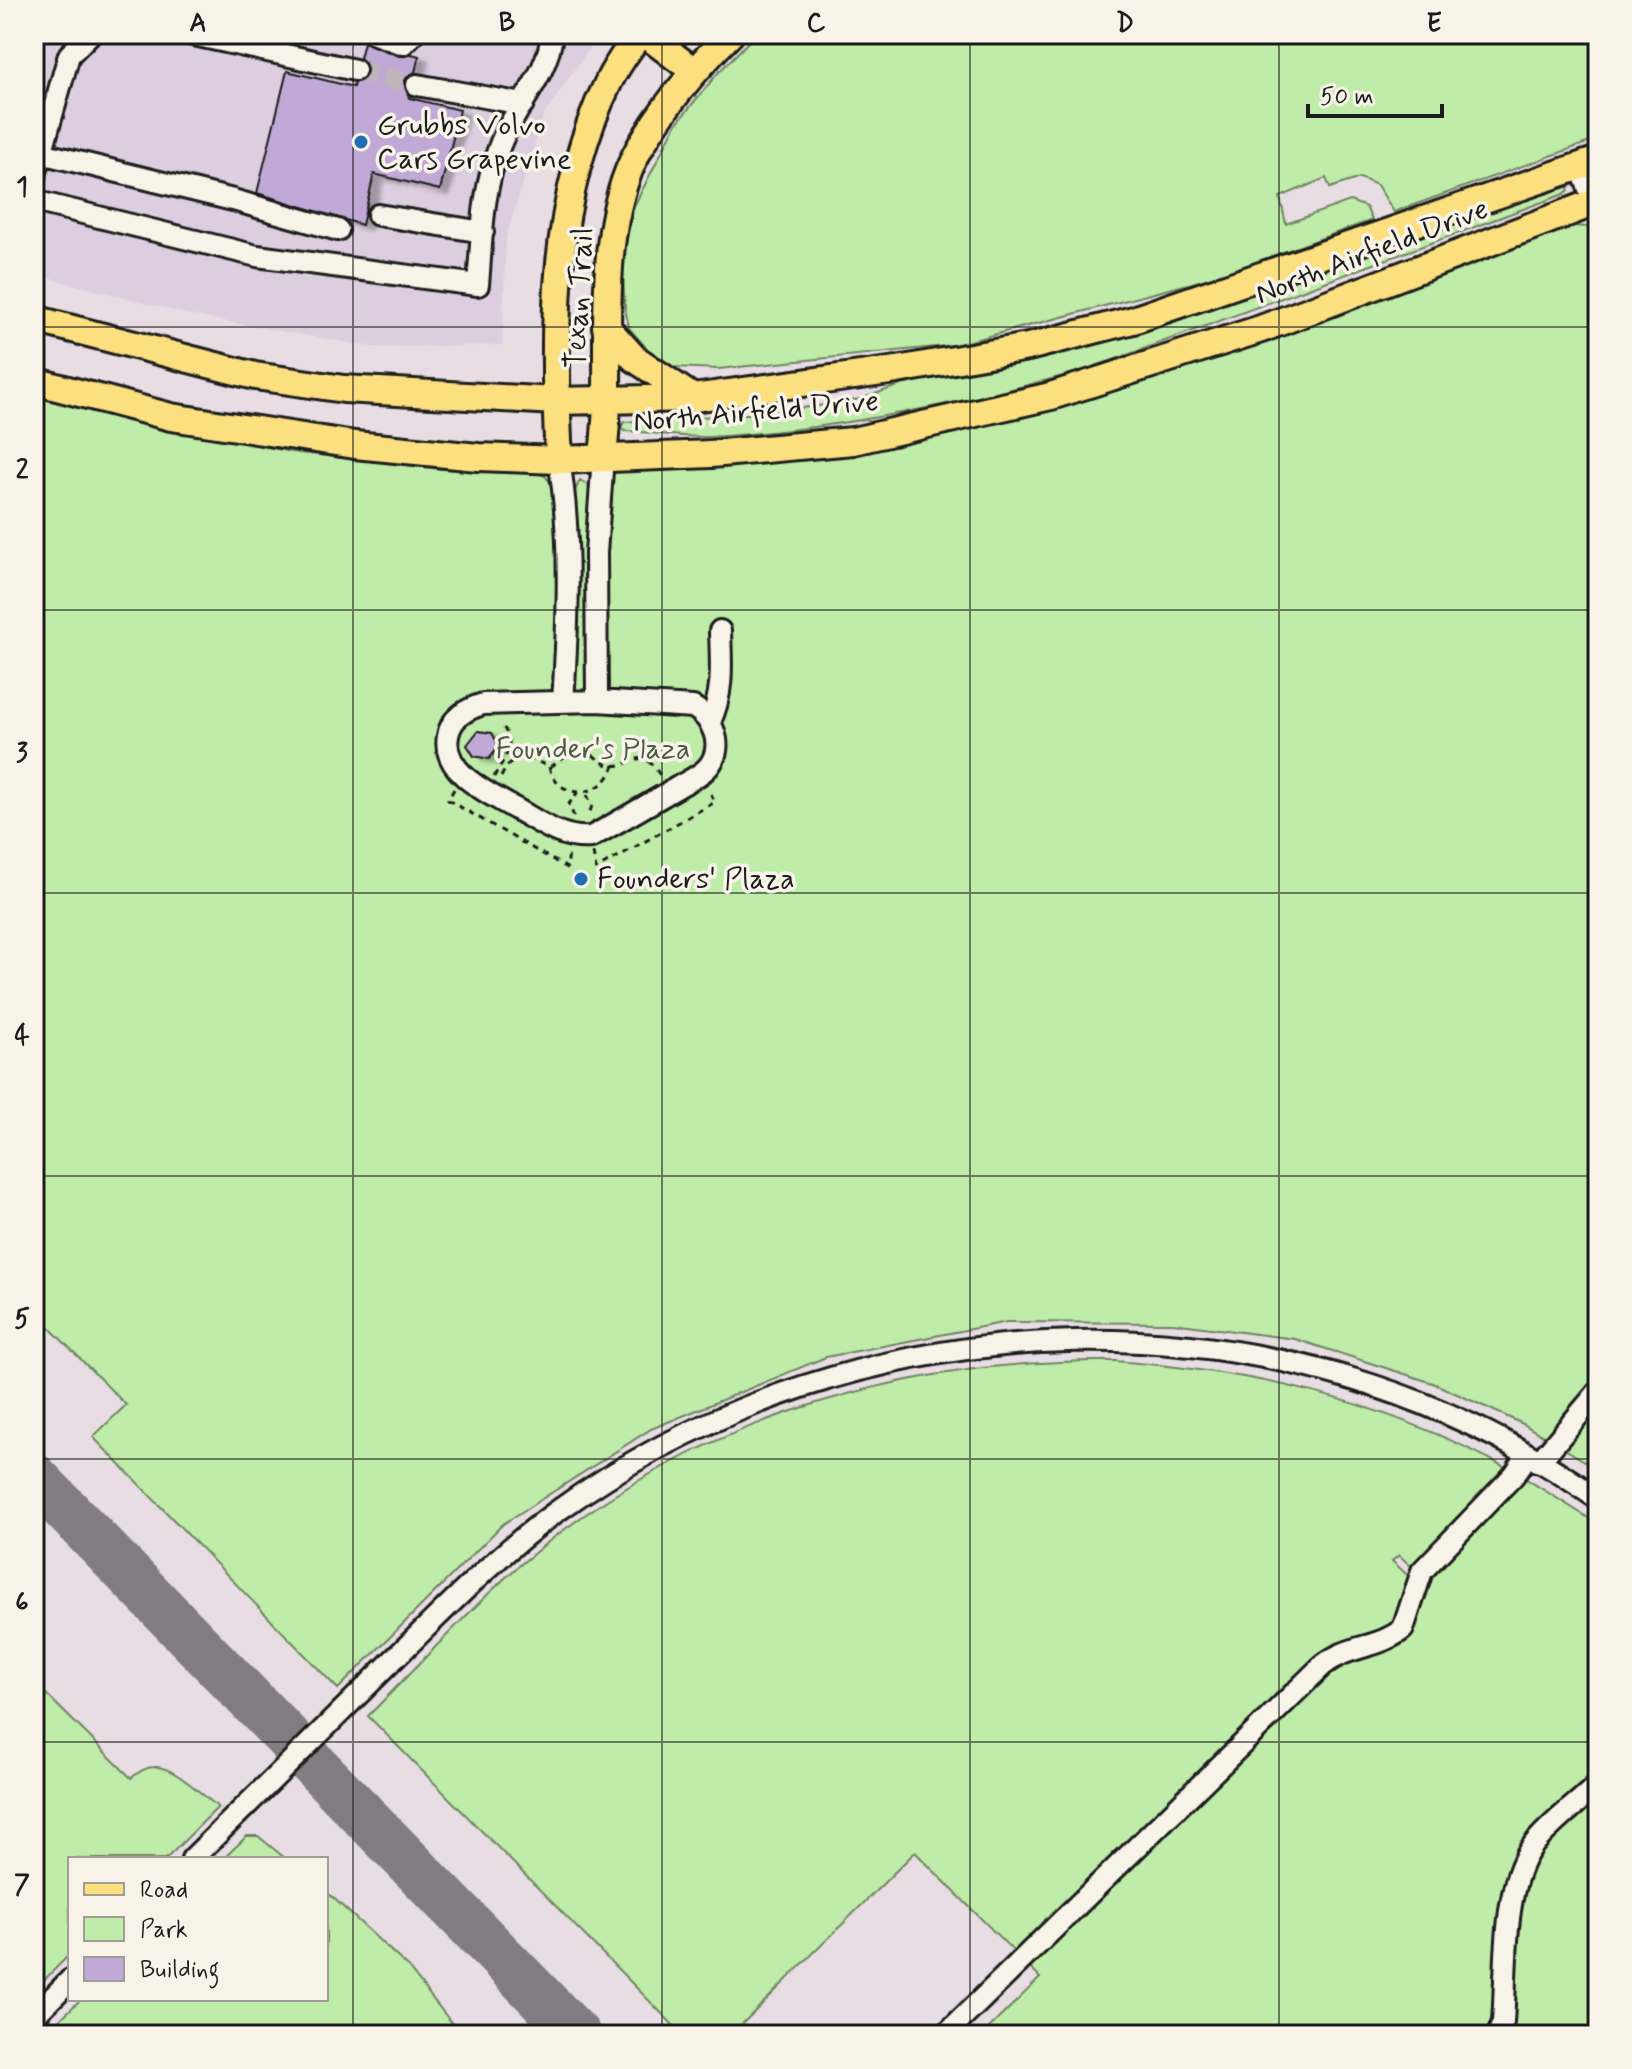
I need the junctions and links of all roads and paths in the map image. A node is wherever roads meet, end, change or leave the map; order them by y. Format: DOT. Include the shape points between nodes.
graph roads {
  1 [pos="90,34"];
  2 [pos="189,34"];
  3 [pos="375,34"];
  4 [pos="413,34"];
  5 [pos="552,34"];
  6 [pos="642,34"];
  7 [pos="730,34"];
  8 [pos="355,70"];
  9 [pos="694,71"];
  10 [pos="417,85"];
  11 [pos="523,104"];
  12 [pos="40,146"];
  13 [pos="1589,162"];
  14 [pos="34,179"];
  15 [pos="34,201"];
  16 [pos="1597,206"];
  17 [pos="378,215"];
  18 [pos="338,230"];
  19 [pos="483,232"];
  20 [pos="34,319"];
  21 [pos="606,327"];
  22 [pos="34,381"];
  23 [pos="693,398"];
  24 [pos="607,400"];
  25 [pos="556,401"];
  26 [pos="603,457"];
  27 [pos="559,460"];
  28 [pos="566,550"];
  29 [pos="596,553"];
  30 [pos="568,626"];
  31 [pos="597,627"];
  32 [pos="720,631"];
  33 [pos="597,701"];
  34 [pos="563,702"];
  35 [pos="493,718"];
  36 [pos="710,722"];
  37 [pos="614,765"];
  38 [pos="549,767"];
  39 [pos="493,786"];
  40 [pos="707,787"];
  41 [pos="670,791"];
  42 [pos="577,793"];
  43 [pos="586,793"];
  44 [pos="577,819"];
  45 [pos="584,823"];
  46 [pos="596,869"];
  47 [pos="1598,1392"];
  48 [pos="1534,1458"];
  49 [pos="1598,1499"];
  50 [pos="1598,1784"];
  51 [pos="194,1857"];
  52 [pos="68,1982"];
  53 [pos="34,2016"];
  54 [pos="945,2035"];
  55 [pos="1498,2035"];
  1 -- 12 [label="lane" via="69,55"];
  2 -- 8 [label="lane"];
  3 -- 4 [label="lane" via="403,44"];
  5 -- 11 [label="lane"];
  6 -- 9 [label="main road"];
  6 -- 25 [label="main road, Texan Trail" via="610,79 569,191 558,272"];
  7 -- 9 [label="main road, Texan Trail"];
  9 -- 21 [label="main road, Texan Trail" via="638,151 619,204 609,260"];
  10 -- 11 [label="lane"];
  11 -- 19 [label="lane" via="500,144 486,191"];
  12 -- 14 [label="lane"];
  12 -- 18 [label="lane"];
  13 -- 16 [label="lane"];
  13 -- 23 [label="main road, North Airfield Drive" via="1103,328 897,370"];
  15 -- 19 [label="lane" via="257,256 478,285"];
  16 -- 26 [label="main road, North Airfield Drive" via="1261,329 1051,396 853,441"];
  17 -- 19 [label="lane"];
  20 -- 25 [label="main road, North Airfield Drive" via="255,376 344,389"];
  21 -- 23 [label="main road" via="634,358"];
  21 -- 24 [label="main road, Texan Trail"];
  22 -- 27 [label="main road, North Airfield Drive" via="171,417 355,445"];
  23 -- 24 [label="main road, North Airfield Drive"];
  24 -- 25 [label="main road, North Airfield Drive"];
  24 -- 26 [label="main road, Texan Trail"];
  25 -- 27 [label="main road, Texan Trail"];
  26 -- 27 [label="main road, North Airfield Drive"];
  26 -- 29 [label="lane"];
  27 -- 28 [label="lane"];
  28 -- 29 [label="lane"];
  28 -- 30 [label="lane"];
  29 -- 31 [label="lane"];
  30 -- 31 [label="lane"];
  30 -- 34 [label="lane"];
  31 -- 33 [label="lane"];
  32 -- 36 [label="lane" via="722,682"];
  33 -- 34 [label="lane"];
  33 -- 36 [label="lane" via="684,705"];
  34 -- 39 [label="lane" via="483,704 453,722 450,759 472,782"];
  35 -- 39 [label="path" via="510,739 508,757"];
  36 -- 41 [label="lane" via="717,740 712,761"];
  37 -- 38 [label="path" via="578,750"];
  37 -- 41 [label="path" via="639,757 648,760"];
  37 -- 43 [label="path" via="607,778"];
  38 -- 39 [label="path" via="527,757 515,758"];
  38 -- 42 [label="path" via="554,778"];
  39 -- 41 [label="lane" via="557,832 580,838 591,837"];
  40 -- 46 [label="path" via="715,802"];
  42 -- 43 [label="path"];
  42 -- 44 [label="path" via="569,804"];
  43 -- 45 [label="path" via="592,806"];
  47 -- 48 [label="lane"];
  48 -- 49 [label="lane"];
  48 -- 51 [label="lane" via="1441,1413 1360,1383 1273,1359 1172,1344 999,1344 909,1357 816,1381 675,1439 556,1512 476,1579"];
  48 -- 54 [label="lane" via="1422,1571 1403,1629 1382,1642 1343,1652 1322,1666"];
  50 -- 55 [label="lane" via="1532,1847 1518,1873"];
  52 -- 53 [label="lane"];
}
